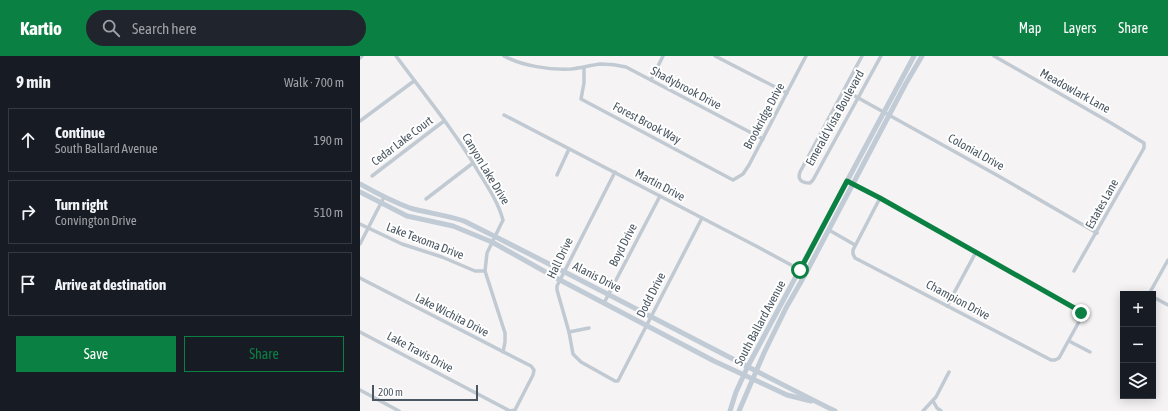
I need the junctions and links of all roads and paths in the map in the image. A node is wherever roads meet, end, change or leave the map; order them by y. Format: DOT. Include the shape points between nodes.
graph roads {
  1 [pos="396,56"];
  2 [pos="504,56"];
  3 [pos="663,56"];
  4 [pos="715,56"];
  5 [pos="806,56"];
  6 [pos="862,56"];
  7 [pos="881,56"];
  8 [pos="914,56"];
  9 [pos="922,56"];
  10 [pos="994,56"];
  11 [pos="584,68"];
  12 [pos="651,80"];
  13 [pos="414,81"];
  14 [pos="844,90"];
  15 [pos="787,93"];
  16 [pos="858,98"];
  17 [pos="884,111"];
  18 [pos="504,115"];
  19 [pos="890,115"];
  20 [pos="360,121"];
  21 [pos="444,121"];
  22 [pos="762,139"];
  23 [pos="1145,145"];
  24 [pos="569,149"];
  25 [pos="473,163"];
  26 [pos="615,172"];
  27 [pos="557,175"];
  28 [pos="372,176"];
  29 [pos="733,180"];
  30 [pos="847,181"];
  31 [pos="360,184"];
  32 [pos="853,184"];
  33 [pos="360,192"];
  34 [pos="660,196"];
  35 [pos="384,197"];
  36 [pos="880,198"];
  37 [pos="426,200"];
  38 [pos="381,203"];
  39 [pos="702,218"];
  40 [pos="360,224"];
  41 [pos="368,229"];
  42 [pos="829,230"];
  43 [pos="1097,233"];
  44 [pos="494,236"];
  45 [pos="492,242"];
  46 [pos="360,244"];
  47 [pos="856,244"];
  48 [pos="976,252"];
  49 [pos="1168,260"];
  50 [pos="800,270"];
  51 [pos="485,271"];
  52 [pos="565,272"];
  53 [pos="1074,272"];
  54 [pos="806,273"];
  55 [pos="360,278"];
  56 [pos="560,280"];
  57 [pos="1151,291"];
  58 [pos="609,294"];
  59 [pos="1156,299"];
  60 [pos="604,303"];
  61 [pos="1168,305"];
  62 [pos="947,306"];
  63 [pos="652,317"];
  64 [pos="647,326"];
  65 [pos="590,328"];
  66 [pos="360,332"];
  67 [pos="569,332"];
  68 [pos="1069,341"];
  69 [pos="503,352"];
  70 [pos="1090,352"];
  71 [pos="748,366"];
  72 [pos="756,371"];
  73 [pos="948,372"];
  74 [pos="744,375"];
  75 [pos="753,379"];
  76 [pos="618,381"];
  77 [pos="360,390"];
  78 [pos="933,401"];
  79 [pos="819,403"];
  80 [pos="390,406"];
  81 [pos="388,411"];
  82 [pos="399,411"];
  83 [pos="513,411"];
  84 [pos="730,411"];
  85 [pos="739,411"];
  86 [pos="836,411"];
  87 [pos="923,411"];
  88 [pos="941,411"];
  1 -- 13 [label="street, Canyon Lake Drive"];
  2 -- 11 [label="street, Shadybrook Drive" via="554,69"];
  3 -- 12 [label="street"];
  4 -- 15 [label="street"];
  5 -- 15 [label="street, Brookridge Drive"];
  6 -- 14 [label="street, Emerald Vista Boulevard"];
  7 -- 16 [label="street, Emerald Vista Boulevard"];
  8 -- 17 [label="main road, South Ballard Avenue"];
  9 -- 19 [label="main road, South Ballard Avenue"];
  10 -- 23 [label="street, Meadowlark Lane"];
  11 -- 12 [label="street, Shadybrook Drive" via="602,64 626,67"];
  11 -- 29 [label="street, Forest Brook Way" via="581,99"];
  12 -- 22 [label="street, Shadybrook Drive"];
  13 -- 20 [label="street"];
  13 -- 21 [label="street, Canyon Lake Drive"];
  14 -- 16 [label="street, Colonial Drive"];
  14 -- 16 [label="street, Emerald Vista Boulevard" via="798,176 801,181 810,183 813,180"];
  15 -- 22 [label="street, Brookridge Drive"];
  16 -- 17 [label="street, Colonial Drive"];
  17 -- 19 [label="street, Colonial Drive"];
  17 -- 30 [label="main road, South Ballard Avenue"];
  18 -- 24 [label="street, Martin Drive"];
  19 -- 32 [label="main road, South Ballard Avenue"];
  19 -- 43 [label="street, Colonial Drive"];
  21 -- 25 [label="street, Canyon Lake Drive"];
  21 -- 28 [label="street, Cedar Lake Court"];
  22 -- 29 [label="street, Brookridge Drive" via="743,174"];
  23 -- 43 [label="street, Estates Lane"];
  24 -- 26 [label="street, Martin Drive"];
  24 -- 27 [label="street"];
  25 -- 37 [label="street"];
  25 -- 44 [label="street, Canyon Lake Drive" via="500,208 503,220"];
  26 -- 34 [label="street, Martin Drive"];
  26 -- 52 [label="street, Hall Drive"];
  30 -- 32 [label="street"];
  30 -- 50 [label="main road, South Ballard Avenue"];
  31 -- 35 [label="main road, Alanis Drive"];
  32 -- 36 [label="street"];
  32 -- 42 [label="main road, South Ballard Avenue"];
  33 -- 38 [label="main road, Alanis Drive"];
  34 -- 39 [label="street, Martin Drive"];
  34 -- 58 [label="street, Boyd Drive"];
  35 -- 38 [label="street"];
  35 -- 44 [label="main road, Alanis Drive" via="411,208 464,221"];
  36 -- 47 [label="street"];
  36 -- 48 [label="street"];
  38 -- 41 [label="street"];
  38 -- 45 [label="main road, Alanis Drive" via="407,216 453,226"];
  39 -- 50 [label="street, Martin Drive"];
  39 -- 63 [label="street, Dodd Drive"];
  40 -- 41 [label="street, Lake Texoma Drive"];
  41 -- 46 [label="street"];
  41 -- 51 [label="street, Lake Texoma Drive" via="475,271"];
  42 -- 47 [label="street"];
  42 -- 54 [label="main road, South Ballard Avenue"];
  43 -- 53 [label="street, Estates Lane"];
  44 -- 45 [label="street, Canyon Lake Drive"];
  44 -- 52 [label="main road, Alanis Drive"];
  45 -- 51 [label="street, Canyon Lake Drive" via="486,258"];
  45 -- 56 [label="main road, Alanis Drive"];
  47 -- 62 [label="street, Champion Drive" via="853,250 855,258"];
  48 -- 62 [label="street"];
  48 -- 68 [label="street" via="1078,310 1081,318"];
  49 -- 57 [label="street"];
  50 -- 54 [label="street, Martin Drive"];
  50 -- 71 [label="main road, South Ballard Avenue"];
  51 -- 69 [label="street, Canyon Lake Drive" via="505,332"];
  52 -- 56 [label="street, Hall Drive"];
  52 -- 58 [label="main road, Alanis Drive"];
  54 -- 72 [label="main road, South Ballard Avenue"];
  55 -- 69 [label="street, Lake Wichita Drive"];
  56 -- 60 [label="main road, Alanis Drive"];
  56 -- 67 [label="street, Hall Drive" via="557,290"];
  58 -- 60 [label="street, Boyd Drive"];
  58 -- 63 [label="main road, Alanis Drive"];
  59 -- 61 [label="street"];
  60 -- 64 [label="main road, Alanis Drive"];
  62 -- 68 [label="street, Champion Drive" via="1052,360 1059,358"];
  63 -- 64 [label="street, Dodd Drive"];
  63 -- 71 [label="main road, Alanis Drive"];
  64 -- 74 [label="main road, Alanis Drive"];
  64 -- 76 [label="street, Dodd Drive"];
  65 -- 67 [label="street"];
  66 -- 83 [label="street, Lake Travis Drive"];
  67 -- 76 [label="street, Hall Drive" via="572,350 577,358"];
  68 -- 70 [label="street"];
  69 -- 83 [label="street, Lake Wichita Drive" via="534,370 517,408"];
  71 -- 72 [label="main road, Alanis Drive"];
  71 -- 74 [label="main road, South Ballard Avenue"];
  72 -- 75 [label="main road, South Ballard Avenue"];
  72 -- 79 [label="main road, Alanis Drive"];
  73 -- 78 [label="street"];
  74 -- 75 [label="main road, Alanis Drive"];
  74 -- 84 [label="main road, South Ballard Avenue"];
  75 -- 79 [label="main road, Alanis Drive" via="787,396"];
  75 -- 85 [label="main road, South Ballard Avenue"];
  77 -- 80 [label="street"];
  78 -- 87 [label="street"];
  78 -- 88 [label="street"];
  79 -- 86 [label="main road, Alanis Drive"];
  80 -- 81 [label="street"];
  80 -- 82 [label="street"];
}
